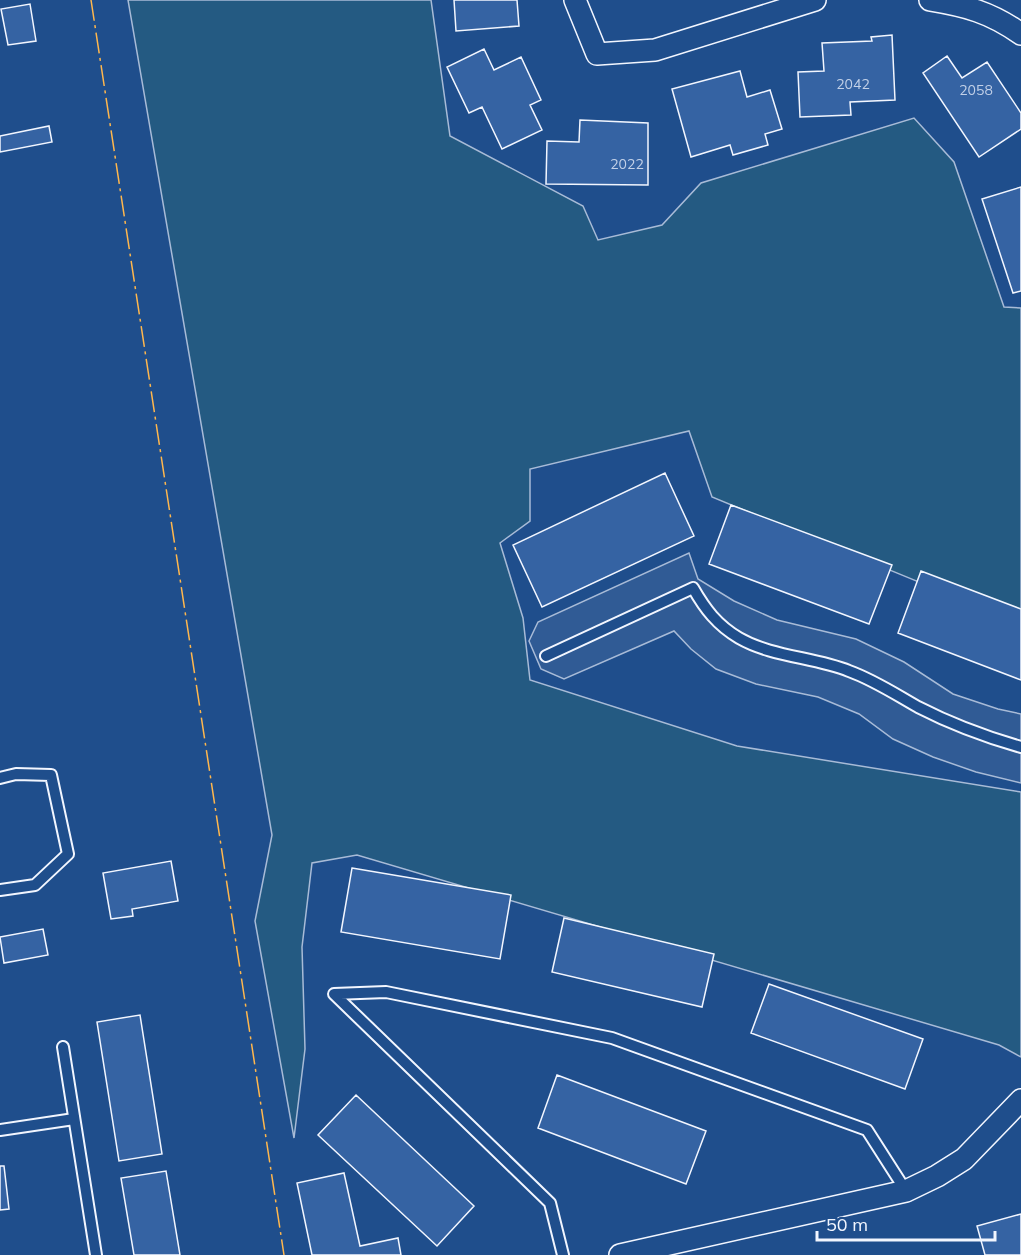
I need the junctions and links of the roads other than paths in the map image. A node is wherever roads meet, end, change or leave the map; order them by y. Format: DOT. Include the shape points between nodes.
graph roads {
  1 [pos="575,0"];
  2 [pos="815,0"];
  3 [pos="930,0"];
  4 [pos="1021,34"];
  5 [pos="546,656"];
  6 [pos="1021,747"];
  7 [pos="0,778"];
  8 [pos="0,890"];
  9 [pos="63,1047"];
  10 [pos="1021,1100"];
  11 [pos="74,1119"];
  12 [pos="0,1130"];
  13 [pos="906,1191"];
  14 [pos="96,1255"];
  15 [pos="563,1255"];
  16 [pos="620,1255"];
  1 -- 2 [label="street" via="597,54 655,50"];
  3 -- 4 [label="street" via="967,6 1001,20"];
  5 -- 6 [label="lane" via="693,588 707,613 740,639 847,670 943,719"];
  7 -- 8 [label="lane" via="16,774 51,775 68,854 35,885"];
  9 -- 11 [label="lane"];
  10 -- 13 [label="street" via="964,1159"];
  11 -- 12 [label="lane"];
  11 -- 14 [label="lane"];
  13 -- 15 [label="lane" via="867,1130 612,1038 386,992 334,994 550,1203"];
  13 -- 16 [label="street"];
}
